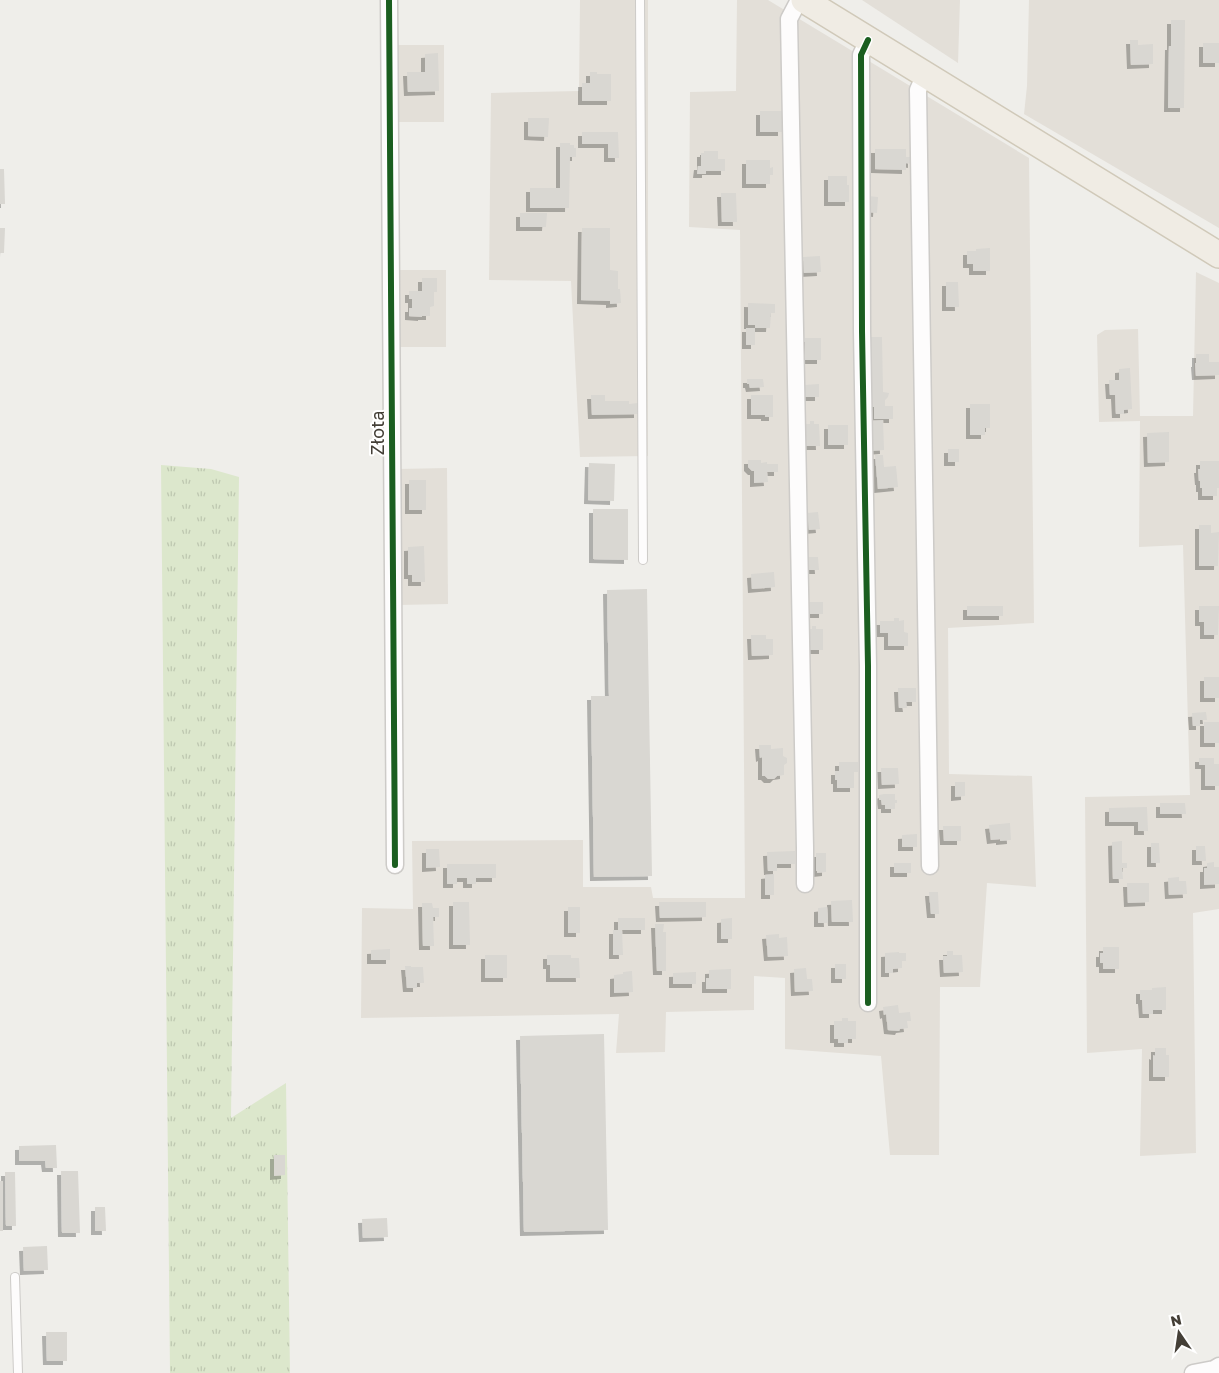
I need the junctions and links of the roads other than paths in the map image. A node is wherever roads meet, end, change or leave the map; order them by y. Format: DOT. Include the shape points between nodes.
graph roads {
  1 [pos="389,0"];
  2 [pos="640,0"];
  3 [pos="800,0"];
  4 [pos="804,0"];
  5 [pos="868,40"];
  6 [pos="925,74"];
  7 [pos="1219,256"];
  8 [pos="643,560"];
  9 [pos="395,865"];
  10 [pos="930,866"];
  11 [pos="805,884"];
  12 [pos="868,1003"];
  13 [pos="15,1278"];
  14 [pos="1219,1366"];
  15 [pos="18,1373"];
  16 [pos="1193,1373"];
  1 -- 9 [label="street, Złota"];
  2 -- 8 [label="lane"];
  3 -- 11 [label="street" via="789,19"];
  4 -- 5 [label="main road"];
  5 -- 6 [label="main road"];
  5 -- 12 [label="street" via="861,55 861,75 868,666"];
  6 -- 7 [label="main road"];
  6 -- 10 [label="street" via="918,90"];
  13 -- 15 [label="lane"];
  14 -- 16 [label="street"];
}
